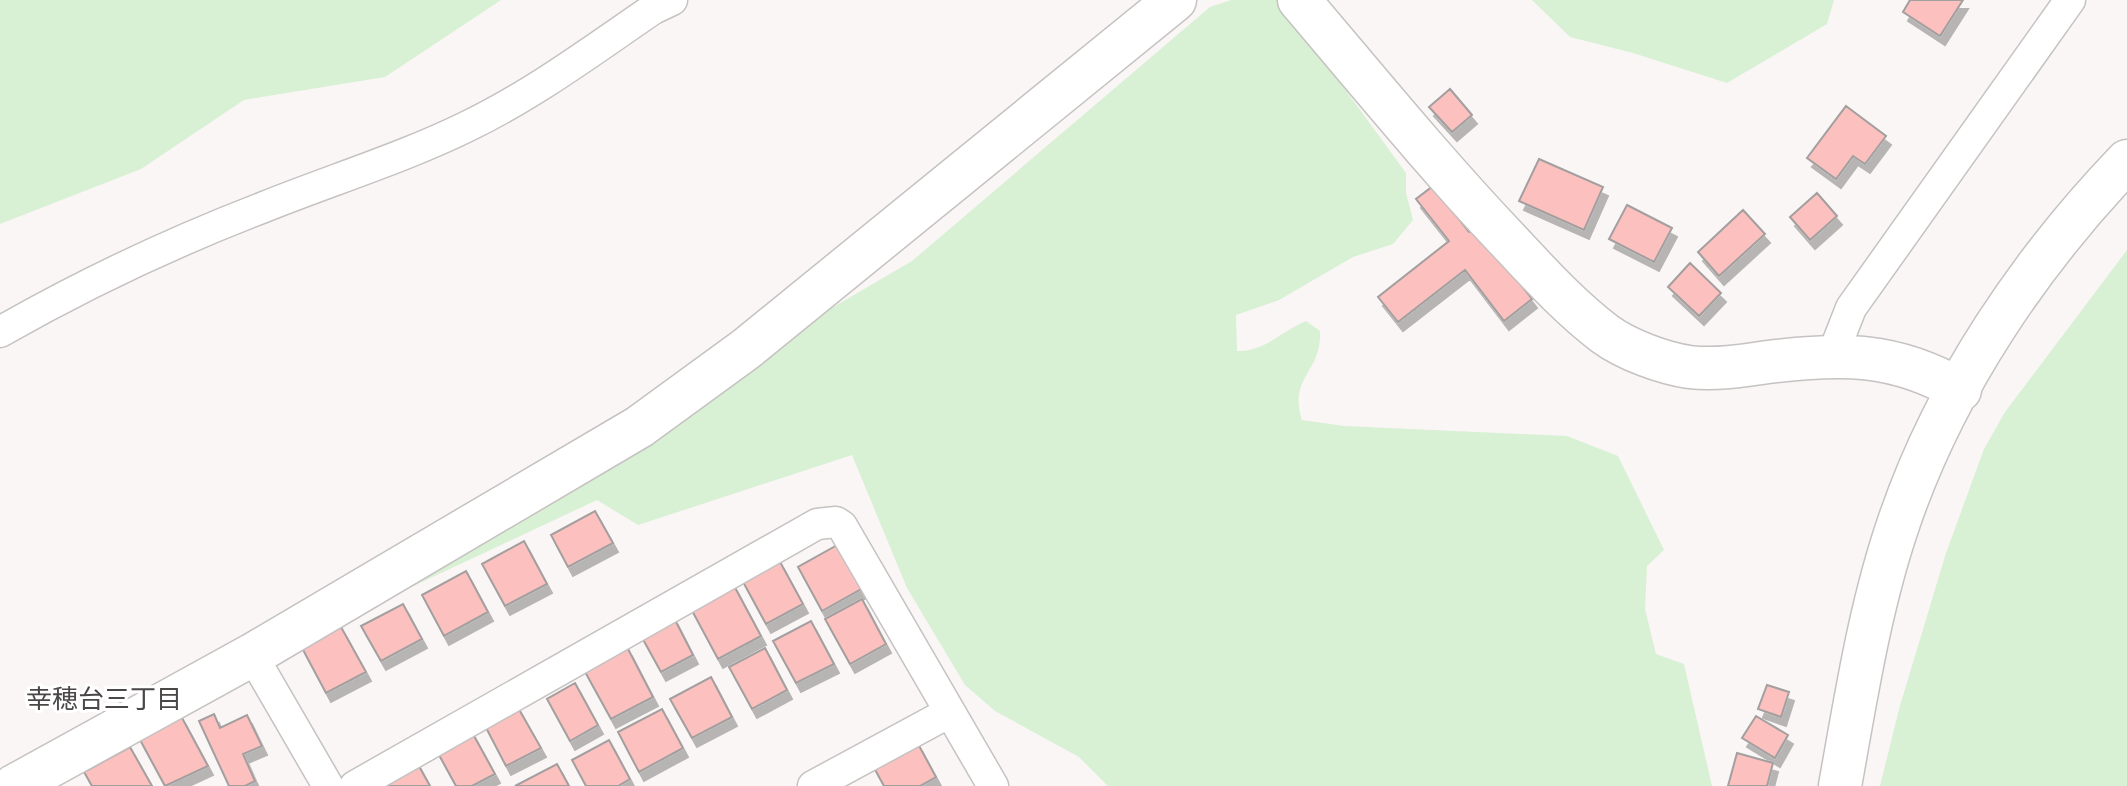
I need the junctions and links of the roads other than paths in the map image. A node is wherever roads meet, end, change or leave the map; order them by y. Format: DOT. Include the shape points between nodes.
graph roads {
  1 [pos="672,0"];
  2 [pos="1175,0"];
  3 [pos="1299,0"];
  4 [pos="2070,0"];
  5 [pos="2127,161"];
  6 [pos="0,332"];
  7 [pos="1833,354"];
  8 [pos="1960,390"];
  9 [pos="252,655"];
  10 [pos="948,713"];
  11 [pos="14,786"];
  12 [pos="328,786"];
  13 [pos="355,786"];
  14 [pos="813,786"];
  15 [pos="993,786"];
  16 [pos="1840,786"];
  1 -- 6 [label="street" via="531,93 468,126 153,255 56,299"];
  2 -- 9 [label="street" via="746,349 639,427"];
  3 -- 7 [label="street" via="1459,189 1563,299 1608,336 1689,367"];
  4 -- 7 [label="street" via="1851,308"];
  5 -- 8 [label="street" via="2045,256 2003,314"];
  7 -- 8 [label="street" via="1874,357 1933,374"];
  8 -- 16 [label="street" via="1921,463 1899,521 1861,670"];
  9 -- 11 [label="street"];
  9 -- 12 [label="street"];
  10 -- 13 [label="street" via="842,526 829,522 817,524"];
  10 -- 14 [label="street"];
  10 -- 15 [label="street"];
}
